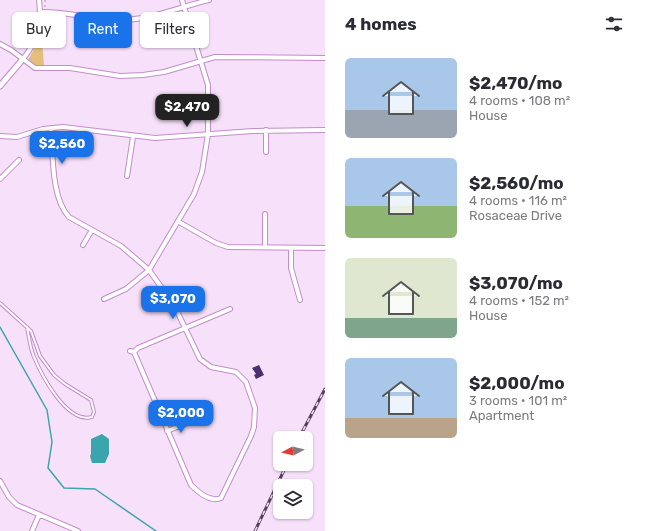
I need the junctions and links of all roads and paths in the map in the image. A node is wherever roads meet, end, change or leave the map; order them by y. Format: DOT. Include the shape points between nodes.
graph roads {
  1 [pos="39,0"];
  2 [pos="45,0"];
  3 [pos="182,0"];
  4 [pos="209,0"];
  5 [pos="45,7"];
  6 [pos="184,7"];
  7 [pos="40,12"];
  8 [pos="66,13"];
  9 [pos="0,44"];
  10 [pos="30,48"];
  11 [pos="325,58"];
  12 [pos="23,59"];
  13 [pos="202,60"];
  14 [pos="0,86"];
  15 [pos="51,128"];
  16 [pos="266,130"];
  17 [pos="325,130"];
  18 [pos="208,134"];
  19 [pos="0,136"];
  20 [pos="133,137"];
  21 [pos="266,152"];
  22 [pos="19,160"];
  23 [pos="127,176"];
  24 [pos="0,179"];
  25 [pos="265,214"];
  26 [pos="179,222"];
  27 [pos="92,230"];
  28 [pos="83,245"];
  29 [pos="266,247"];
  30 [pos="291,248"];
  31 [pos="325,248"];
  32 [pos="149,270"];
  33 [pos="104,299"];
  34 [pos="300,300"];
  35 [pos="0,303"];
  36 [pos="230,309"];
  37 [pos="27,327"];
  38 [pos="185,327"];
  39 [pos="190,422"];
  40 [pos="167,431"];
  41 [pos="0,482"];
  42 [pos="39,515"];
  43 [pos="32,531"];
  44 [pos="78,531"];
  1 -- 7 [label="street"];
  2 -- 5 [label="path"];
  3 -- 6 [label="street"];
  4 -- 6 [label="street"];
  6 -- 8 [label="street" via="147,17 128,19 106,19"];
  6 -- 13 [label="street"];
  9 -- 12 [label="street"];
  10 -- 12 [label="street"];
  11 -- 13 [label="street" via="224,57"];
  12 -- 13 [label="street" via="39,69 70,68 120,76 154,74"];
  12 -- 14 [label="street"];
  13 -- 18 [label="street" via="208,85"];
  15 -- 19 [label="street" via="17,137"];
  15 -- 20 [label="street" via="70,127"];
  15 -- 27 [label="street" via="57,192 61,207 69,217"];
  16 -- 17 [label="street"];
  16 -- 18 [label="street"];
  16 -- 21 [label="street"];
  18 -- 20 [label="street" via="163,138"];
  18 -- 26 [label="street" via="198,183"];
  20 -- 23 [label="street"];
  22 -- 24 [label="street"];
  25 -- 29 [label="street"];
  26 -- 29 [label="street" via="222,246"];
  26 -- 32 [label="street"];
  27 -- 28 [label="street"];
  27 -- 32 [label="street" via="121,246"];
  29 -- 30 [label="street"];
  30 -- 31 [label="street"];
  30 -- 34 [label="street" via="290,268"];
  32 -- 33 [label="street" via="126,289"];
  32 -- 38 [label="street" via="167,293"];
  35 -- 37 [label="lane"];
  36 -- 38 [label="street"];
  37 -- 37 [label="lane" via="33,356 62,405 81,418 92,417 94,412 91,400 54,375 40,356 31,331"];
  38 -- 40 [label="street" via="132,351"];
  38 -- 40 [label="street" via="200,360 211,367 236,372 246,382 255,408 252,436 222,500 210,498 196,491 191,485"];
  39 -- 40 [label="street"];
  41 -- 42 [label="street" via="17,505"];
  42 -- 43 [label="street"];
  42 -- 44 [label="street"];
}
